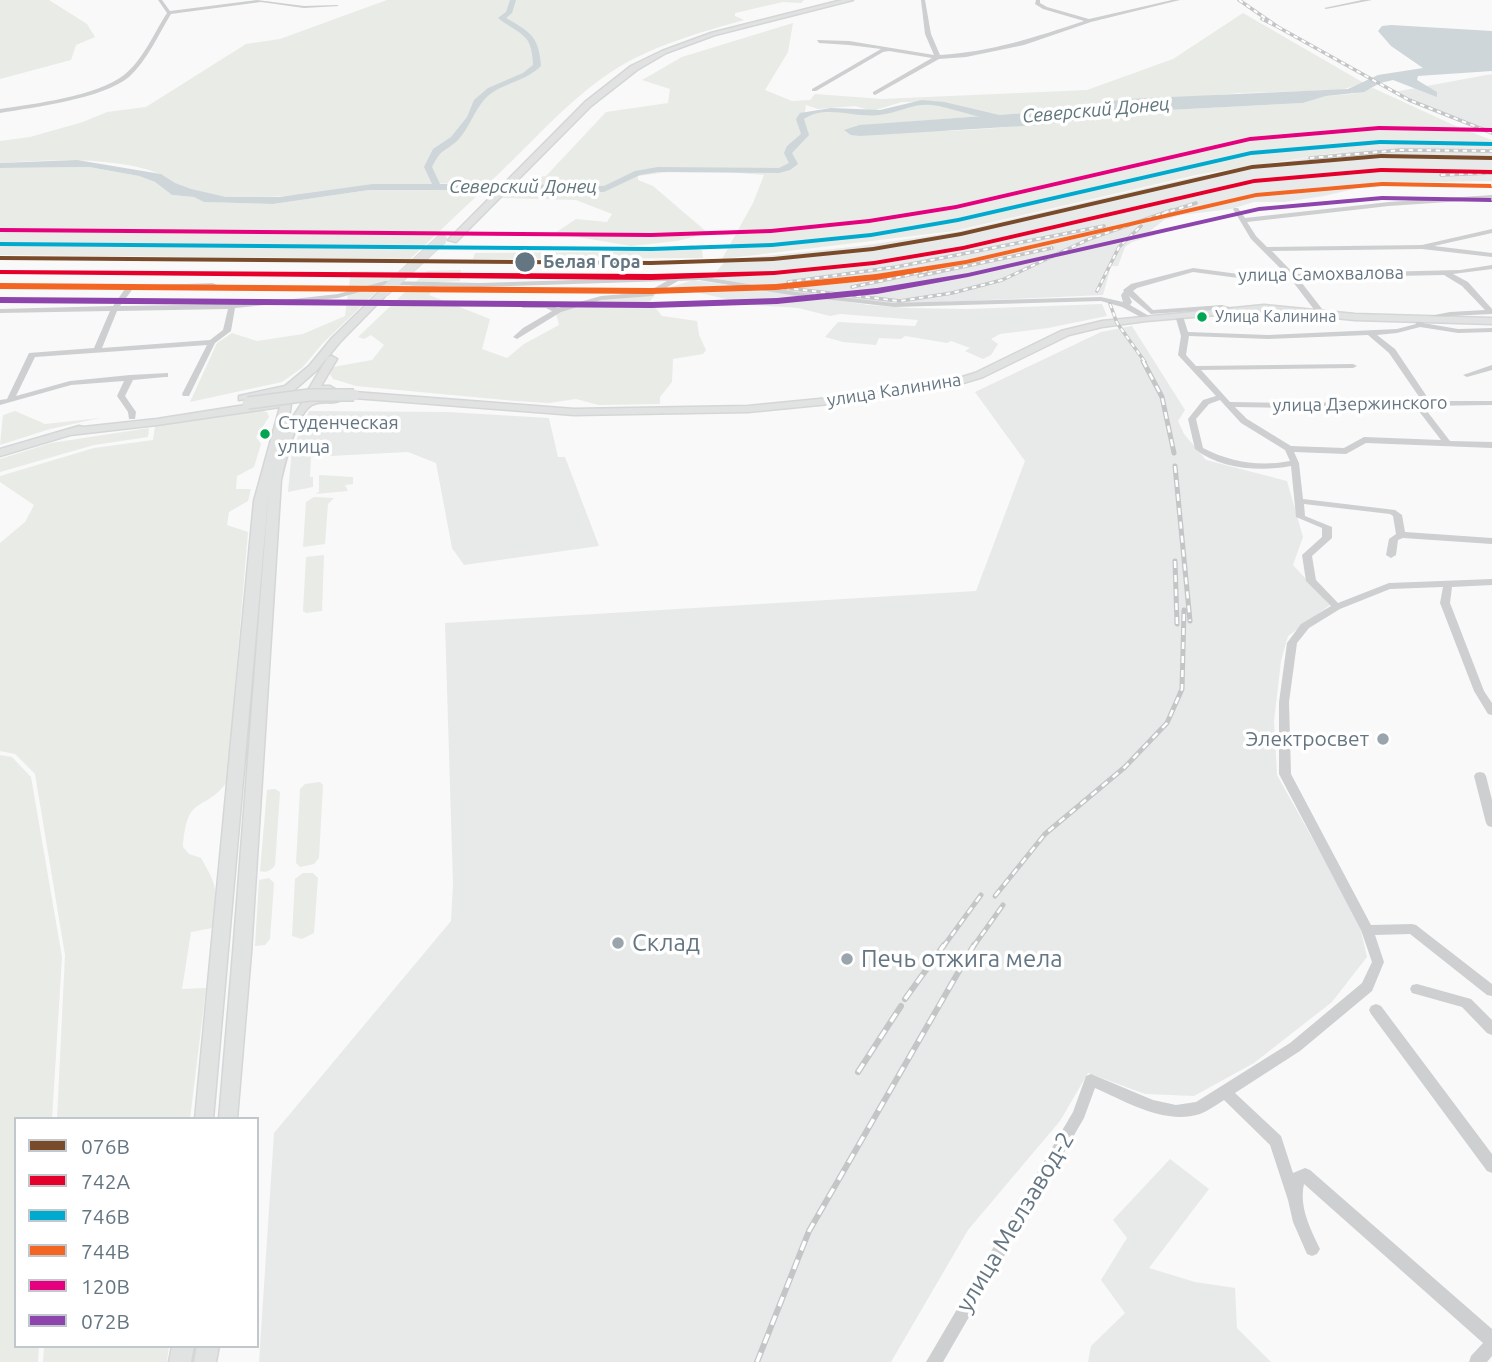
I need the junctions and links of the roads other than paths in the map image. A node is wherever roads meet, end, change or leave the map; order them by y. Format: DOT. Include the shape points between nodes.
graph roads {
  1 [pos="160,0"];
  2 [pos="840,0"];
  3 [pos="850,0"];
  4 [pos="923,0"];
  5 [pos="1038,0"];
  6 [pos="1178,0"];
  7 [pos="1370,0"];
  8 [pos="1487,0"];
  9 [pos="1492,0"];
  10 [pos="337,6"];
  11 [pos="1326,8"];
  12 [pos="169,13"];
  13 [pos="1089,21"];
  14 [pos="819,41"];
  15 [pos="890,50"];
  16 [pos="938,57"];
  17 [pos="814,90"];
  18 [pos="875,93"];
  19 [pos="0,111"];
  20 [pos="511,176"];
  21 [pos="1492,197"];
  22 [pos="1236,209"];
  23 [pos="1244,220"];
  24 [pos="1492,231"];
  25 [pos="448,239"];
  26 [pos="1422,247"];
  27 [pos="1268,249"];
  28 [pos="1492,255"];
  29 [pos="1492,267"];
  30 [pos="1444,273"];
  31 [pos="1291,276"];
  32 [pos="677,279"];
  33 [pos="213,285"];
  34 [pos="1127,290"];
  35 [pos="1125,305"];
  36 [pos="525,306"];
  37 [pos="232,307"];
  38 [pos="114,310"];
  39 [pos="558,310"];
  40 [pos="1230,310"];
  41 [pos="0,312"];
  42 [pos="1492,312"];
  43 [pos="1322,314"];
  44 [pos="1179,315"];
  45 [pos="1146,318"];
  46 [pos="1492,321"];
  47 [pos="1419,323"];
  48 [pos="1492,330"];
  49 [pos="1184,334"];
  50 [pos="1371,334"];
  51 [pos="517,337"];
  52 [pos="212,342"];
  53 [pos="98,349"];
  54 [pos="325,366"];
  55 [pos="1353,366"];
  56 [pos="1492,367"];
  57 [pos="1195,368"];
  58 [pos="166,375"];
  59 [pos="1468,375"];
  60 [pos="131,377"];
  61 [pos="355,392"];
  62 [pos="186,394"];
  63 [pos="311,396"];
  64 [pos="288,397"];
  65 [pos="10,400"];
  66 [pos="1224,400"];
  67 [pos="368,401"];
  68 [pos="1421,401"];
  69 [pos="0,403"];
  70 [pos="1492,403"];
  71 [pos="253,404"];
  72 [pos="536,409"];
  73 [pos="132,417"];
  74 [pos="290,422"];
  75 [pos="70,432"];
  76 [pos="1447,442"];
  77 [pos="1492,445"];
  78 [pos="1289,449"];
  79 [pos="0,453"];
  80 [pos="275,456"];
  81 [pos="1295,463"];
  82 [pos="1300,501"];
  83 [pos="1401,535"];
  84 [pos="1492,541"];
  85 [pos="1391,555"];
  86 [pos="1492,582"];
  87 [pos="1448,583"];
  88 [pos="1337,607"];
  89 [pos="1492,710"];
  90 [pos="1480,776"];
  91 [pos="1492,823"];
  92 [pos="1367,930"];
  93 [pos="1416,989"];
  94 [pos="1492,991"];
  95 [pos="1376,1010"];
  96 [pos="1492,1029"];
  97 [pos="1226,1093"];
  98 [pos="204,1117"];
  99 [pos="228,1117"];
  100 [pos="1492,1166"];
  101 [pos="1294,1197"];
  102 [pos="1312,1249"];
  103 [pos="1492,1342"];
  104 [pos="934,1362"];
  105 [pos="1477,1362"];
  1 -- 12 [label="street"];
  2 -- 20 [label="main road" via="711,32 645,58 600,87"];
  3 -- 20 [label="main road" via="732,28 649,59 597,95"];
  4 -- 16 [label="street" via="928,34"];
  5 -- 13 [label="street" via="1045,8"];
  6 -- 13 [label="street"];
  7 -- 11 [label="street"];
  8 -- 9 [label="street"];
  10 -- 12 [label="street" via="304,8 261,1"];
  12 -- 19 [label="street" via="127,75 116,83"];
  13 -- 16 [label="street" via="1024,43"];
  14 -- 15 [label="street" via="855,42"];
  15 -- 16 [label="street"];
  15 -- 17 [label="street"];
  16 -- 18 [label="street"];
  20 -- 25 [label="main road"];
  21 -- 23 [label="street"];
  22 -- 23 [label="street"];
  23 -- 27 [label="street"];
  24 -- 26 [label="street"];
  25 -- 54 [label="main road"];
  25 -- 64 [label="main road, bridge" via="384,292"];
  26 -- 27 [label="street"];
  26 -- 28 [label="street"];
  27 -- 31 [label="street"];
  29 -- 30 [label="street, улица Самохвалова"];
  30 -- 31 [label="street, улица Самохвалова"];
  30 -- 42 [label="street" via="1465,284"];
  31 -- 34 [label="street, улица Самохвалова" via="1246,277 1193,270"];
  31 -- 43 [label="street"];
  32 -- 35 [label="street" via="699,278 894,305 1101,299"];
  32 -- 37 [label="street" via="385,283 338,296"];
  32 -- 39 [label="street" via="649,293 601,298"];
  33 -- 38 [label="street" via="131,288"];
  34 -- 35 [label="street"];
  34 -- 40 [label="street" via="1151,312"];
  35 -- 45 [label="street"];
  36 -- 39 [label="street"];
  37 -- 38 [label="street"];
  37 -- 52 [label="street" via="227,331"];
  38 -- 41 [label="street"];
  38 -- 53 [label="street"];
  39 -- 51 [label="street"];
  40 -- 43 [label="main road, улица Калинина"];
  40 -- 44 [label="main road, улица Калинина"];
  42 -- 47 [label="street" via="1450,314"];
  43 -- 47 [label="main road, улица Калинина"];
  44 -- 45 [label="main road, улица Калинина"];
  44 -- 49 [label="street"];
  45 -- 72 [label="main road, улица Калинина" via="1065,333 979,375 924,389 748,409"];
  46 -- 47 [label="main road, улица Калинина"];
  47 -- 48 [label="street" via="1458,331"];
  47 -- 50 [label="street"];
  49 -- 50 [label="street"];
  49 -- 57 [label="street" via="1182,355"];
  50 -- 68 [label="street" via="1392,351"];
  52 -- 53 [label="street"];
  52 -- 62 [label="street"];
  53 -- 65 [label="street" via="32,355"];
  54 -- 61 [label="main road" via="326,380"];
  54 -- 63 [label="main road"];
  55 -- 57 [label="street"];
  56 -- 59 [label="street"];
  57 -- 66 [label="street"];
  58 -- 60 [label="street"];
  60 -- 65 [label="street" via="70,383"];
  60 -- 73 [label="street" via="121,396"];
  61 -- 63 [label="main road"];
  61 -- 71 [label="main road, bridge"];
  61 -- 72 [label="main road"];
  63 -- 64 [label="main road"];
  63 -- 64 [label="main road" via="304,387"];
  63 -- 67 [label="main road"];
  63 -- 74 [label="main road"];
  64 -- 71 [label="main road"];
  64 -- 73 [label="main road"];
  64 -- 74 [label="main road"];
  65 -- 69 [label="street"];
  66 -- 68 [label="street, улица Дзержинского" via="1317,407"];
  66 -- 78 [label="street" via="1244,421"];
  66 -- 81 [label="street" via="1206,402 1192,419 1199,449 1213,458 1245,465"];
  67 -- 72 [label="main road" via="498,411"];
  67 -- 74 [label="main road" via="311,406"];
  68 -- 70 [label="street, улица Дзержинского"];
  68 -- 76 [label="street"];
  71 -- 74 [label="main road" via="277,409"];
  71 -- 75 [label="main road"];
  73 -- 75 [label="main road"];
  74 -- 80 [label="main road"];
  75 -- 79 [label="main road"];
  76 -- 77 [label="street"];
  76 -- 78 [label="street" via="1364,440 1346,451"];
  78 -- 81 [label="street"];
  80 -- 98 [label="main road" via="260,501"];
  80 -- 99 [label="main road"];
  81 -- 82 [label="street"];
  82 -- 83 [label="street" via="1392,512 1397,515"];
  82 -- 88 [label="street" via="1301,517 1327,527 1327,538 1307,555 1311,581"];
  83 -- 84 [label="street"];
  83 -- 85 [label="street" via="1394,539"];
  86 -- 87 [label="street"];
  87 -- 88 [label="street" via="1389,586"];
  87 -- 89 [label="street" via="1446,603 1479,691"];
  88 -- 92 [label="street" via="1305,626 1292,643 1284,702 1286,774"];
  90 -- 91 [label="street"];
  92 -- 94 [label="street" via="1412,929"];
  92 -- 97 [label="street" via="1378,962 1367,987 1295,1047"];
  93 -- 96 [label="street" via="1466,1003"];
  95 -- 100 [label="street"];
  97 -- 101 [label="street" via="1276,1141"];
  97 -- 104 [label="street, улица Мелзавод-2" via="1199,1108 1176,1111 1152,1106 1091,1080 1079,1114"];
  101 -- 102 [label="street"];
  101 -- 103 [label="street" via="1299,1177 1305,1175"];
  103 -- 105 [label="street"];
}
